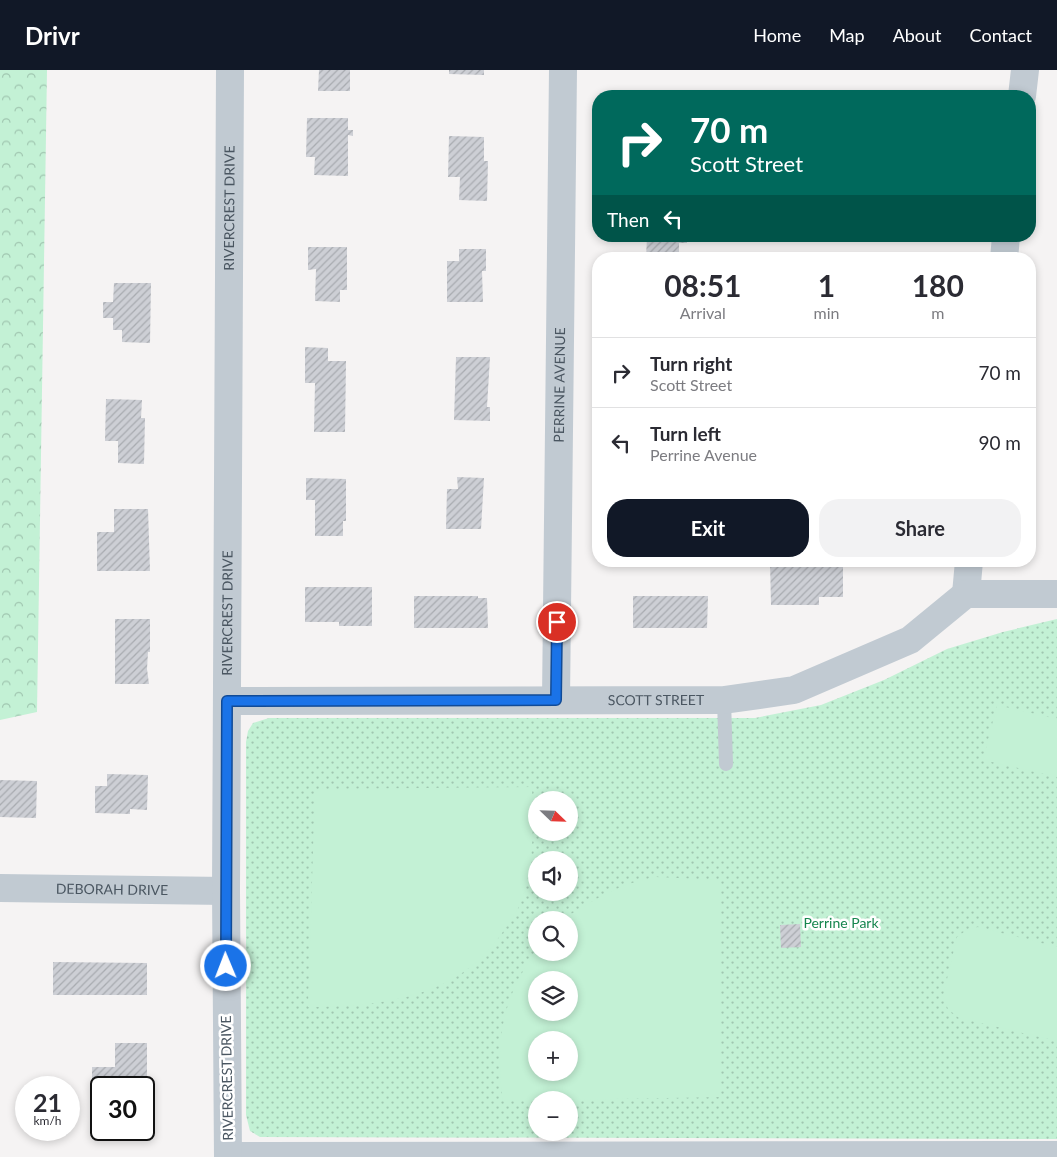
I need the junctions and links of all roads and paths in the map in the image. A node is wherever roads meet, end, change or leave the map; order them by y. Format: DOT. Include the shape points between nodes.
graph roads {
  1 [pos="230,70"];
  2 [pos="563,70"];
  3 [pos="1025,70"];
  4 [pos="1023,90"];
  5 [pos="969,567"];
  6 [pos="966,594"];
  7 [pos="1057,594"];
  8 [pos="556,700"];
  9 [pos="724,700"];
  10 [pos="227,701"];
  11 [pos="726,764"];
  12 [pos="0,888"];
  13 [pos="226,891"];
  14 [pos="1057,1155"];
  15 [pos="228,1156"];
  16 [pos="560,1156"];
  1 -- 10 [label="street, RIVERCREST DRIVE"];
  2 -- 8 [label="street, PERRINE AVENUE"];
  3 -- 4 [label="street"];
  5 -- 6 [label="street"];
  6 -- 7 [label="street"];
  6 -- 9 [label="street, SCOTT STREET" via="910,640 794,690"];
  8 -- 9 [label="street, SCOTT STREET"];
  8 -- 10 [label="street, SCOTT STREET"];
  9 -- 11 [label="lane"];
  10 -- 13 [label="street, RIVERCREST DRIVE"];
  12 -- 13 [label="street, DEBORAH DRIVE"];
  13 -- 15 [label="street, RIVERCREST DRIVE"];
  14 -- 16 [label="street"];
  15 -- 16 [label="street"];
}
